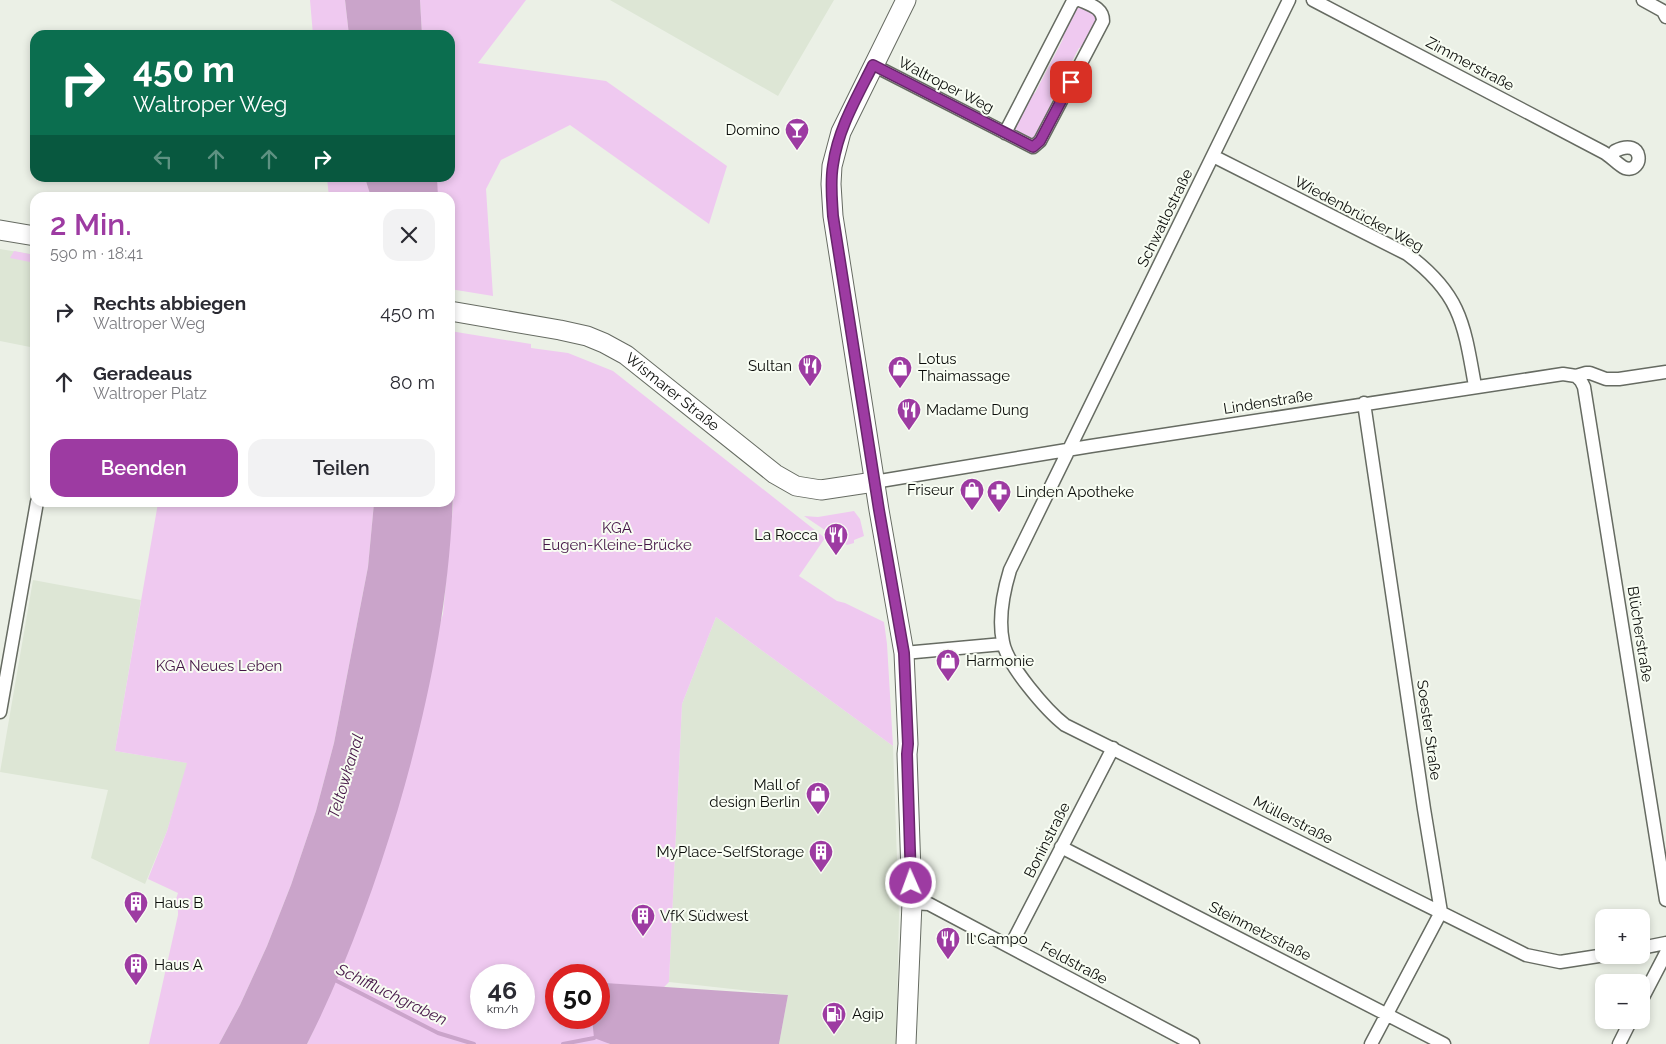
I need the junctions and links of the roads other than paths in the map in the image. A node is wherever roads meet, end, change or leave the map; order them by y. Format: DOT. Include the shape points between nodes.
graph roads {
  1 [pos="906,0"];
  2 [pos="1078,0"];
  3 [pos="1289,0"];
  4 [pos="1312,0"];
  5 [pos="1643,0"];
  6 [pos="1666,16"];
  7 [pos="873,65"];
  8 [pos="1005,133"];
  9 [pos="1213,156"];
  10 [pos="1612,157"];
  11 [pos="0,230"];
  12 [pos="30,235"];
  13 [pos="455,311"];
  14 [pos="1666,372"];
  15 [pos="1576,376"];
  16 [pos="1475,386"];
  17 [pos="1364,404"];
  18 [pos="1070,449"];
  19 [pos="874,482"];
  20 [pos="36,507"];
  21 [pos="1003,644"];
  22 [pos="904,653"];
  23 [pos="0,712"];
  24 [pos="1113,748"];
  25 [pos="1061,847"];
  26 [pos="1666,900"];
  27 [pos="912,903"];
  28 [pos="1442,912"];
  29 [pos="1666,943"];
  30 [pos="1650,946"];
  31 [pos="1010,948"];
  32 [pos="1666,953"];
  33 [pos="1595,957"];
  34 [pos="1650,984"];
  35 [pos="1387,1014"];
  36 [pos="1627,1029"];
  37 [pos="906,1044"];
  38 [pos="1194,1044"];
  39 [pos="1371,1044"];
  40 [pos="1444,1044"];
  41 [pos="1619,1044"];
  1 -- 7 [label="main road"];
  2 -- 8 [label="street" via="1072,3"];
  2 -- 8 [label="street, Waltroper Weg" via="1101,10 1103,21 1040,141 1033,147"];
  3 -- 9 [label="street, Schwatlostraße"];
  4 -- 10 [label="street, Zimmerstraße"];
  5 -- 6 [label="street"];
  7 -- 8 [label="street, Waltroper Weg"];
  7 -- 19 [label="main road" via="841,132 831,184 833,216"];
  9 -- 16 [label="street, Wiedenbrücker Weg" via="1407,254 1422,266 1446,291 1462,321"];
  9 -- 18 [label="street, Schwatlostraße"];
  11 -- 12 [label="main road"];
  13 -- 19 [label="main road, Wismarer Straße" via="560,330 604,343 626,355 775,474 796,486 821,490"];
  14 -- 15 [label="street, Lindenstraße" via="1620,379 1606,379 1586,372"];
  15 -- 16 [label="street, Lindenstraße" via="1563,374"];
  15 -- 26 [label="street, Blücherstraße" via="1584,387"];
  16 -- 17 [label="street, Lindenstraße"];
  17 -- 18 [label="street, Lindenstraße"];
  17 -- 28 [label="street, Soester Straße"];
  18 -- 19 [label="street, Lindenstraße"];
  18 -- 21 [label="street, Müllerstraße" via="1010,570 1003,594"];
  19 -- 22 [label="main road"];
  20 -- 23 [label="street"];
  21 -- 22 [label="street"];
  21 -- 24 [label="street, Müllerstraße" via="1023,678 1055,717"];
  22 -- 27 [label="main road"];
  24 -- 25 [label="street, Boninstraße"];
  24 -- 28 [label="street, Müllerstraße"];
  25 -- 31 [label="street, Boninstraße"];
  25 -- 35 [label="street, Steinmetzstraße"];
  27 -- 31 [label="street, Feldstraße" via="928,904"];
  27 -- 37 [label="main road"];
  28 -- 33 [label="street, Müllerstraße" via="1538,959 1573,962"];
  28 -- 35 [label="street"];
  29 -- 30 [label="street"];
  31 -- 38 [label="street, Feldstraße"];
  32 -- 34 [label="street"];
  35 -- 39 [label="street"];
  35 -- 40 [label="street, Steinmetzstraße"];
  36 -- 41 [label="street"];
}
